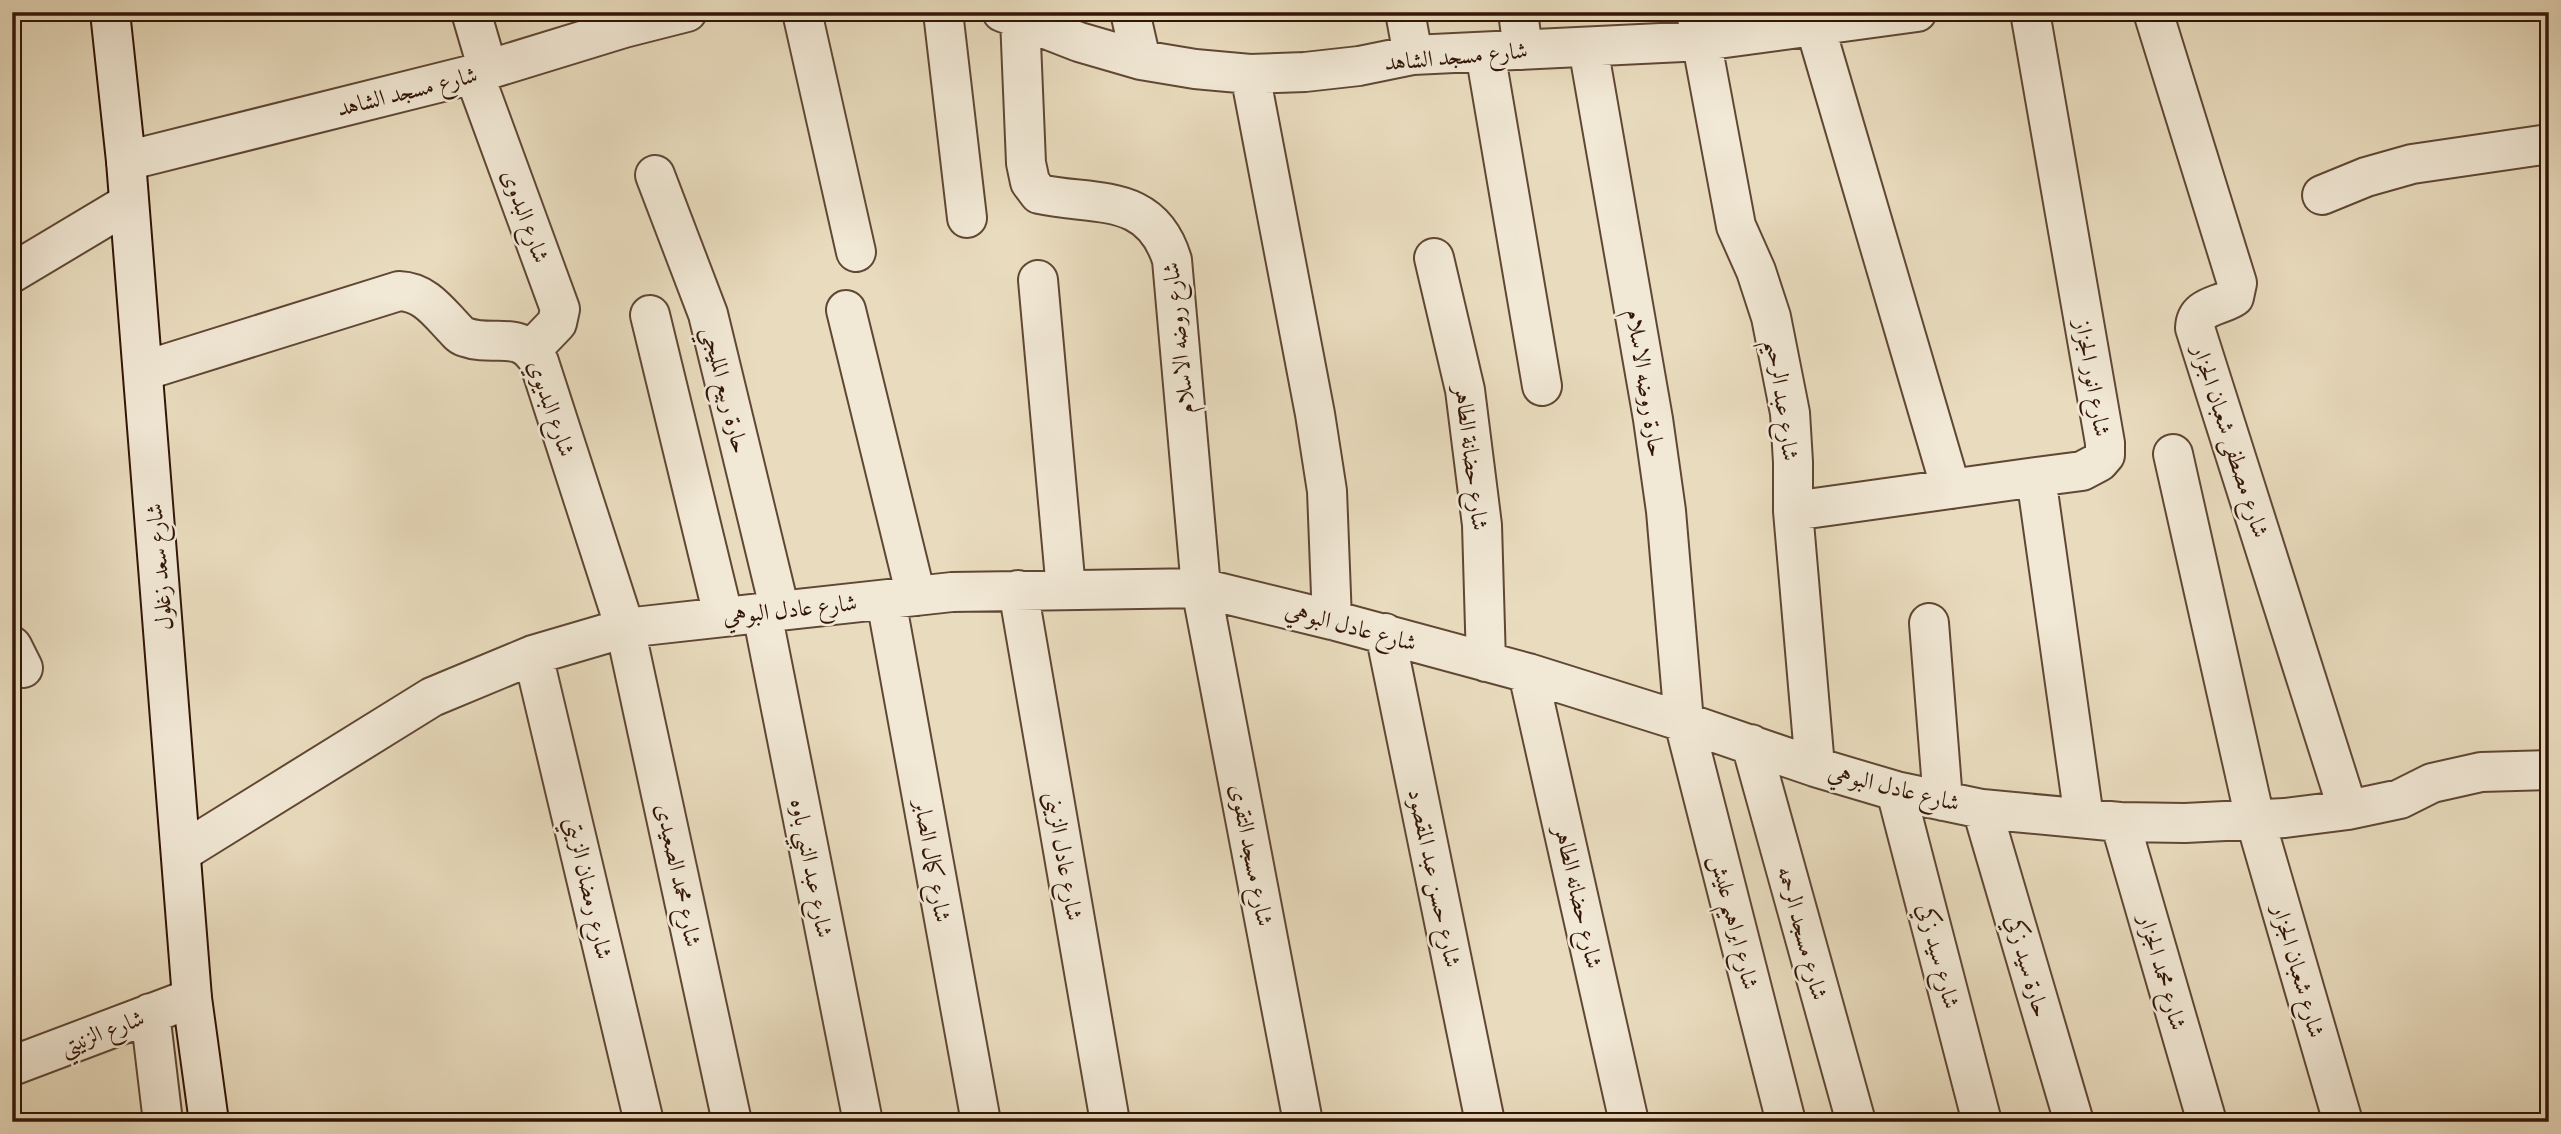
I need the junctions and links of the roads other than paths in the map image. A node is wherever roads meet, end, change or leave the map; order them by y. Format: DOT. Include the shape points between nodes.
graph roads {
  1 [pos="110,12"];
  2 [pos="471,12"];
  3 [pos="687,12"];
  4 [pos="802,12"];
  5 [pos="943,12"];
  6 [pos="1130,12"];
  7 [pos="1405,12"];
  8 [pos="1518,12"];
  9 [pos="2030,12"];
  10 [pos="2152,12"];
  11 [pos="1901,13"];
  12 [pos="1011,15"];
  13 [pos="1815,26"];
  14 [pos="1699,27"];
  15 [pos="1588,47"];
  16 [pos="1523,50"];
  17 [pos="1485,52"];
  18 [pos="1413,55"];
  19 [pos="1141,60"];
  20 [pos="481,72"];
  21 [pos="1250,74"];
  22 [pos="2549,144"];
  23 [pos="126,160"];
  24 [pos="655,175"];
  25 [pos="2322,195"];
  26 [pos="129,203"];
  27 [pos="967,218"];
  28 [pos="856,252"];
  29 [pos="1434,258"];
  30 [pos="12,273"];
  31 [pos="1038,281"];
  32 [pos="846,310"];
  33 [pos="650,315"];
  34 [pos="532,349"];
  35 [pos="143,371"];
  36 [pos="1542,386"];
  37 [pos="2173,454"];
  38 [pos="2036,477"];
  39 [pos="1951,489"];
  40 [pos="1793,511"];
  41 [pos="1201,588"];
  42 [pos="1018,590"];
  43 [pos="1066,590"];
  44 [pos="901,598"];
  45 [pos="771,612"];
  46 [pos="723,615"];
  47 [pos="1332,620"];
  48 [pos="1930,623"];
  49 [pos="625,628"];
  50 [pos="1385,634"];
  51 [pos="533,655"];
  52 [pos="1486,662"];
  53 [pos="1528,673"];
  54 [pos="1684,722"];
  55 [pos="1751,744"];
  56 [pos="1815,767"];
  57 [pos="2549,770"];
  58 [pos="1896,790"];
  59 [pos="1943,801"];
  60 [pos="1982,810"];
  61 [pos="2348,810"];
  62 [pos="2102,820"];
  63 [pos="2255,820"];
  64 [pos="182,852"];
  65 [pos="192,998"];
  66 [pos="150,1013"];
  67 [pos="12,1066"];
  68 [pos="163,1122"];
  69 [pos="209,1122"];
  70 [pos="644,1122"];
  71 [pos="732,1122"];
  72 [pos="863,1122"];
  73 [pos="981,1122"];
  74 [pos="1110,1122"];
  75 [pos="1303,1122"];
  76 [pos="1485,1122"];
  77 [pos="1629,1122"];
  78 [pos="1786,1122"];
  79 [pos="1856,1122"];
  80 [pos="1982,1122"];
  81 [pos="2074,1122"];
  82 [pos="2207,1122"];
  83 [pos="2343,1122"];
  1 -- 23 [label="street, شارع سعد زغلول"];
  2 -- 20 [label="street"];
  3 -- 20 [label="street, شارع مسجد الشاهد"];
  4 -- 28 [label="street"];
  5 -- 27 [label="street"];
  6 -- 19 [label="street"];
  7 -- 18 [label="street"];
  8 -- 16 [label="street"];
  9 -- 38 [label="street, شارع انور الجزاز" via="2105,443 2105,455 2091,467"];
  10 -- 61 [label="street, شارع مصطفى شعبان الجزار" via="2237,283 2234,297 2201,312 2195,328"];
  11 -- 13 [label="street, شارع مسجد الشاهد"];
  12 -- 19 [label="street, شارع مسجد الشاهد"];
  12 -- 41 [label="street, شارع روضه الاسلام" via="1030,182 1039,194 1139,212 1166,241 1172,260"];
  13 -- 14 [label="street, شارع مسجد الشاهد"];
  13 -- 39 [label="street"];
  14 -- 15 [label="street, شارع مسجد الشاهد"];
  14 -- 40 [label="street, شارع عبد الرحيم" via="1736,226 1760,282 1782,365 1790,413"];
  15 -- 16 [label="street, شارع مسجد الشاهد"];
  15 -- 54 [label="street, حارة روضه الاسلام" via="1653,419 1666,511"];
  16 -- 17 [label="street, شارع مسجد الشاهد"];
  17 -- 18 [label="street, شارع مسجد الشاهد"];
  17 -- 36 [label="street"];
  18 -- 21 [label="street, شارع مسجد الشاهد" via="1359,66"];
  19 -- 21 [label="street, شارع مسجد الشاهد"];
  20 -- 23 [label="street, شارع مسجد الشاهد"];
  20 -- 34 [label="street, شارع البدوى" via="561,309 557,323"];
  21 -- 47 [label="street" via="1327,491"];
  22 -- 25 [label="street" via="2412,164"];
  23 -- 26 [label="street, شارع سعد زغلول"];
  24 -- 45 [label="street, حارة ربيع المليجي" via="708,314"];
  26 -- 30 [label="street"];
  26 -- 35 [label="street, شارع سعد زغلول"];
  29 -- 52 [label="street, شارع حضانة الطاهر" via="1465,390 1482,525"];
  31 -- 43 [label="street"];
  32 -- 44 [label="street, شارع كمال الصابر"];
  33 -- 46 [label="street"];
  34 -- 35 [label="street, شارع البديوي" via="522,343 462,337 427,300 399,291"];
  34 -- 49 [label="street, شارع البديوي"];
  35 -- 64 [label="street, شارع سعد زغلول"];
  37 -- 63 [label="street, شارع شعبان الجزار"];
  38 -- 39 [label="street, شارع انور الجزاز"];
  38 -- 62 [label="street"];
  39 -- 40 [label="street, شارع انور الجزاز"];
  40 -- 56 [label="street, شارع عبد الرحيم"];
  41 -- 43 [label="street, شارع عادل البوهي"];
  41 -- 47 [label="street, شارع عادل البوهي"];
  41 -- 75 [label="street, شارع مسجد التقوى"];
  42 -- 43 [label="street, شارع عادل البوهي"];
  42 -- 44 [label="street, شارع عادل البوهي"];
  42 -- 74 [label="street, شارع عادل الزينى"];
  44 -- 45 [label="street, شارع عادل البوهي"];
  44 -- 73 [label="street, شارع كمال الصابر"];
  45 -- 46 [label="street, شارع عادل البوهي"];
  45 -- 72 [label="street, شارع عبد النبي باوه"];
  46 -- 49 [label="street, شارع عادل البوهي"];
  47 -- 50 [label="street, شارع عادل البوهي"];
  48 -- 59 [label="street"];
  49 -- 51 [label="street, شارع عادل البوهي"];
  49 -- 71 [label="street, شارع محمد الصعيدى"];
  50 -- 52 [label="street, شارع عادل البوهي"];
  50 -- 76 [label="street, شارع حسن عبد المقصود"];
  51 -- 64 [label="street, شارع عادل البوهي" via="432,697"];
  51 -- 70 [label="street, شارع رمضان الزيتي"];
  52 -- 53 [label="street, شارع عادل البوهي"];
  53 -- 54 [label="street, شارع عادل البوهي"];
  53 -- 77 [label="street, شارع حضانه الطاهر"];
  54 -- 55 [label="street, شارع عادل البوهي"];
  54 -- 78 [label="street, شارع ابراهيم عليش"];
  55 -- 56 [label="street, شارع عادل البوهي"];
  55 -- 79 [label="street, شارع مسجد الرحمه"];
  56 -- 58 [label="street, شارع عادل البوهي"];
  57 -- 61 [label="street, شارع عادل البوهي" via="2481,772 2432,783 2400,799"];
  58 -- 59 [label="street, شارع عادل البوهي"];
  58 -- 80 [label="street, شارع سيد زكي"];
  59 -- 60 [label="street, شارع عادل البوهي"];
  60 -- 62 [label="street, شارع عادل البوهي"];
  60 -- 81 [label="street, حارة سيد زكي"];
  61 -- 63 [label="street, شارع عادل البوهي"];
  62 -- 63 [label="street, شارع عادل البوهي" via="2185,824"];
  62 -- 82 [label="street, شارع محمد الجزار"];
  63 -- 83 [label="street, شارع شعبان الجزار"];
  64 -- 65 [label="street, شارع سعد زغلول"];
  65 -- 66 [label="street, شارع الزنيتي"];
  65 -- 69 [label="street, شارع سعد زغلول"];
  66 -- 67 [label="street, شارع الزنيتي"];
  66 -- 68 [label="street"];
}
